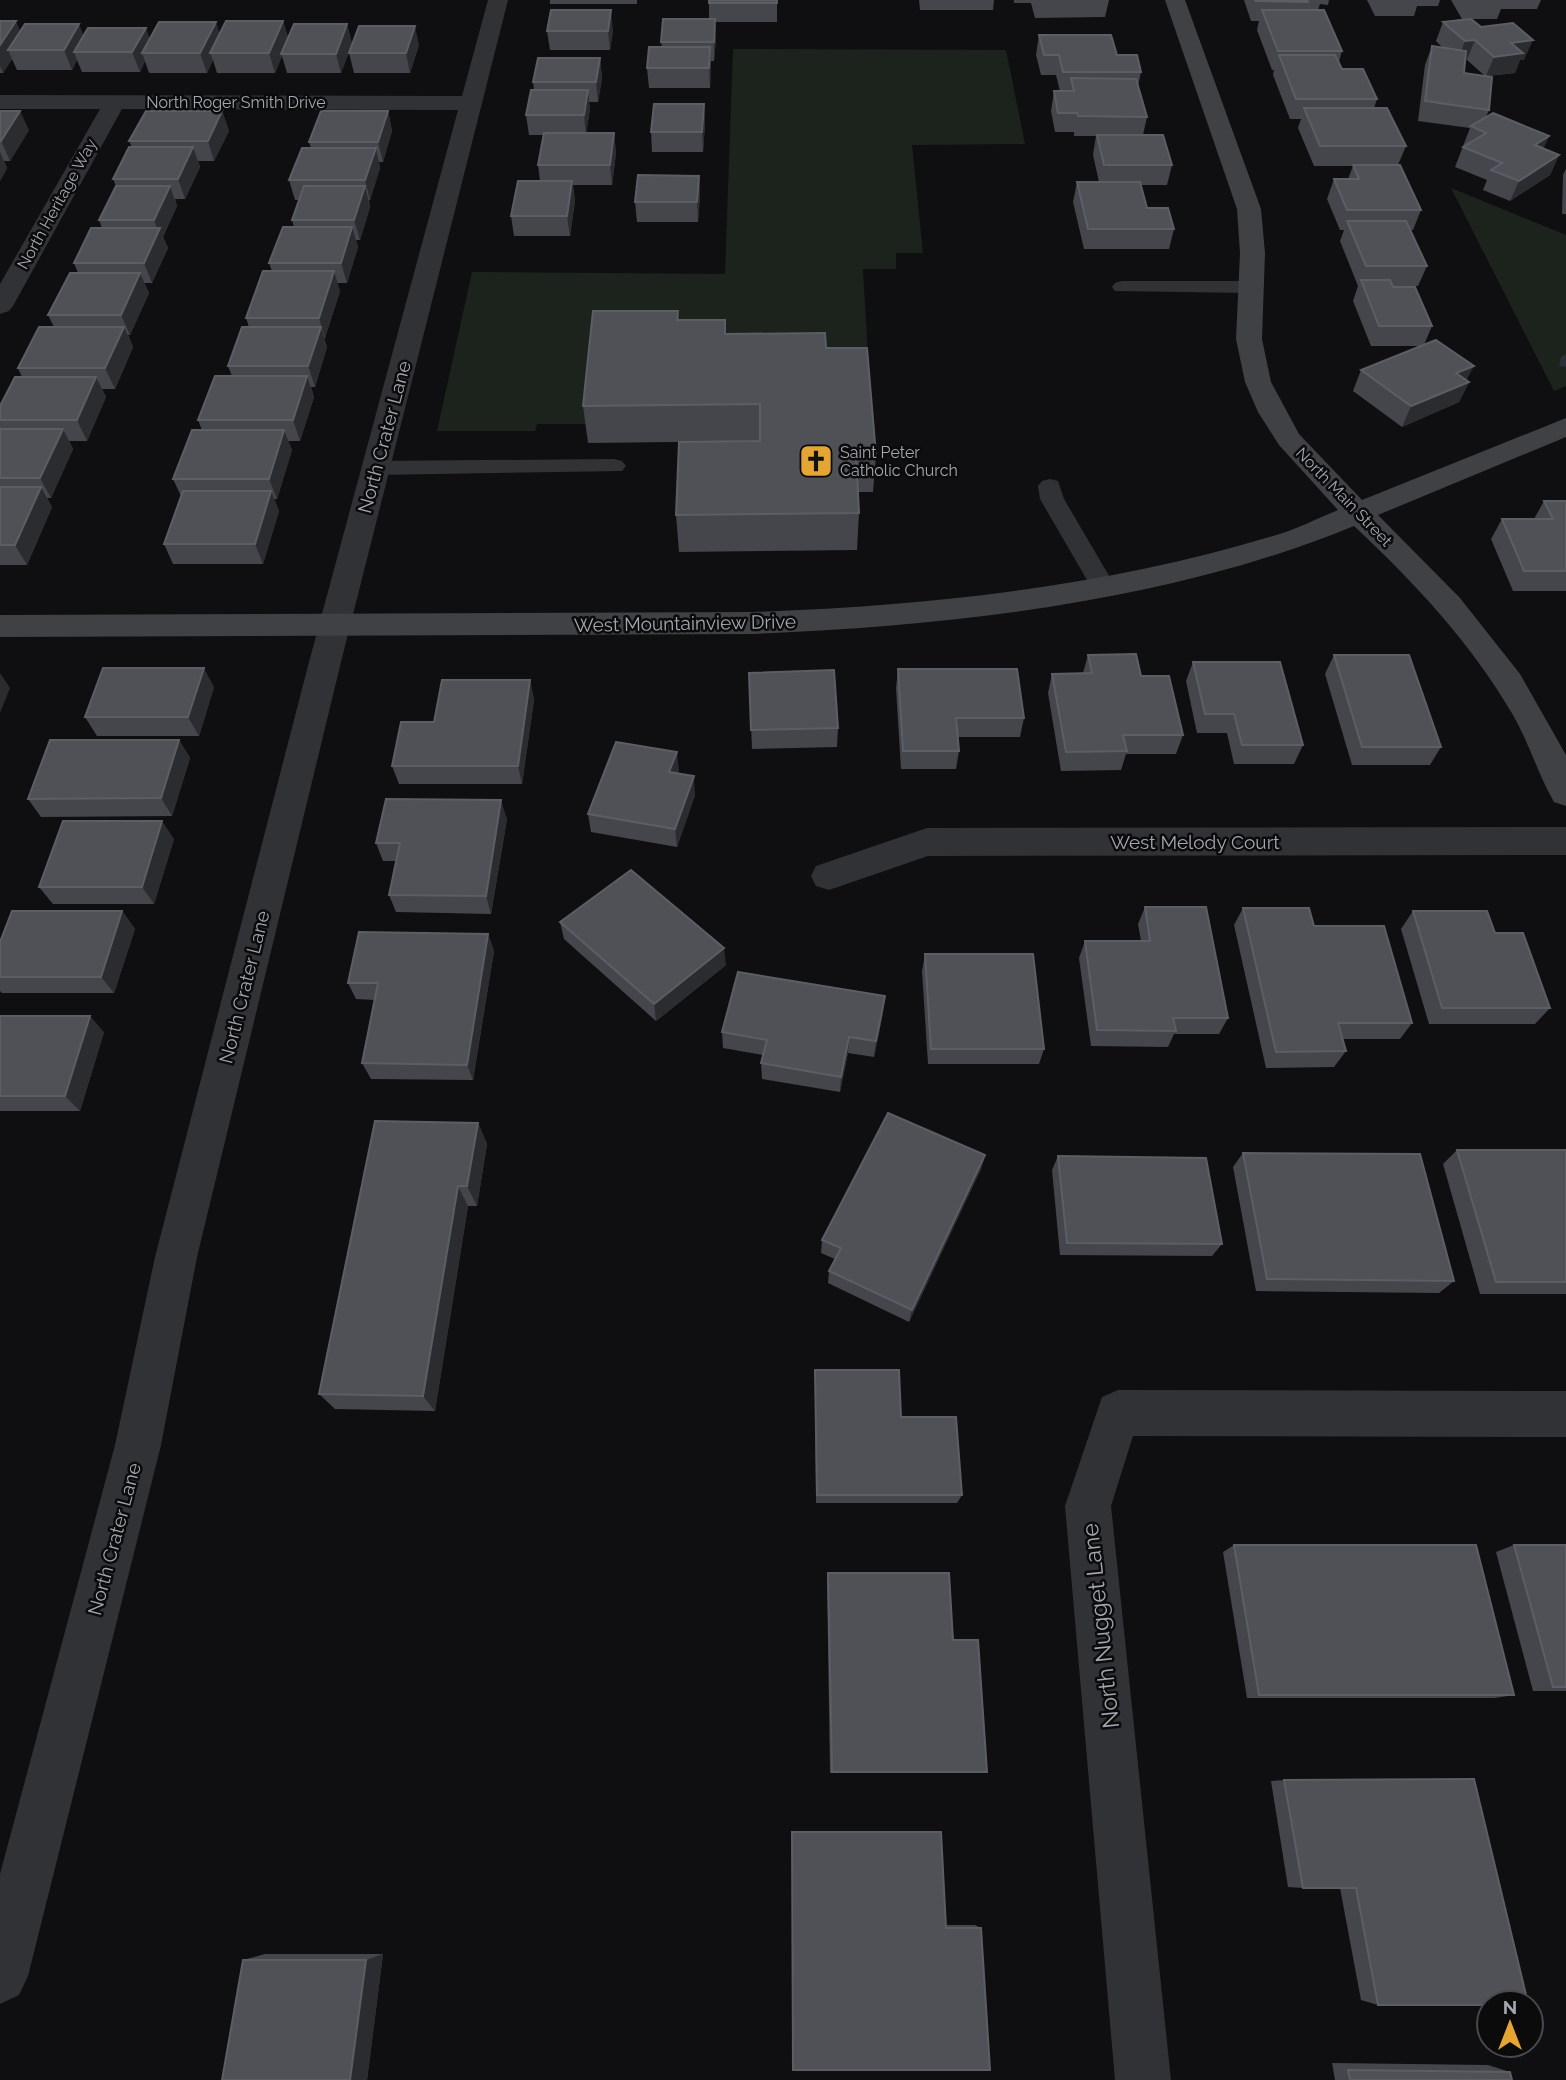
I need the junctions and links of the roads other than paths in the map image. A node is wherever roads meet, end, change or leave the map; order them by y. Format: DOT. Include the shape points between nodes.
graph roads {
  1 [pos="498,0"];
  2 [pos="1175,0"];
  3 [pos="0,102"];
  4 [pos="115,102"];
  5 [pos="472,103"];
  6 [pos="1122,287"];
  7 [pos="1250,287"];
  8 [pos="0,306"];
  9 [pos="1566,427"];
  10 [pos="614,466"];
  11 [pos="376,468"];
  12 [pos="1050,486"];
  13 [pos="1357,515"];
  14 [pos="1103,586"];
  15 [pos="335,624"];
  16 [pos="0,626"];
  17 [pos="1566,793"];
  18 [pos="1566,841"];
  19 [pos="829,877"];
  20 [pos="1566,1414"];
  21 [pos="0,1976"];
  22 [pos="1143,2080"];
  1 -- 5 [label="street, North Crater Lane"];
  2 -- 7 [label="street, North Main Street" via="1249,209 1254,236"];
  3 -- 4 [label="street, North Roger Smith Drive"];
  4 -- 5 [label="street, North Roger Smith Drive"];
  4 -- 8 [label="street, North Heritage Way"];
  5 -- 11 [label="street, North Crater Lane"];
  6 -- 7 [label="lane"];
  7 -- 13 [label="street, North Main Street" via="1249,341 1262,391 1286,436"];
  9 -- 13 [label="street, West Mountainview Drive"];
  10 -- 11 [label="lane"];
  11 -- 15 [label="street, North Crater Lane"];
  12 -- 14 [label="lane" via="1052,499"];
  13 -- 14 [label="street, West Mountainview Drive" via="1285,543"];
  13 -- 17 [label="street, North Main Street" via="1422,575 1520,698"];
  14 -- 15 [label="street, West Mountainview Drive" via="856,619 752,624"];
  15 -- 16 [label="street, West Mountainview Drive"];
  15 -- 21 [label="street, North Crater Lane" via="176,1257 138,1445"];
  18 -- 19 [label="street, West Melody Court" via="927,842"];
  20 -- 22 [label="street, North Nugget Lane" via="1118,1413 1088,1506"];
}
